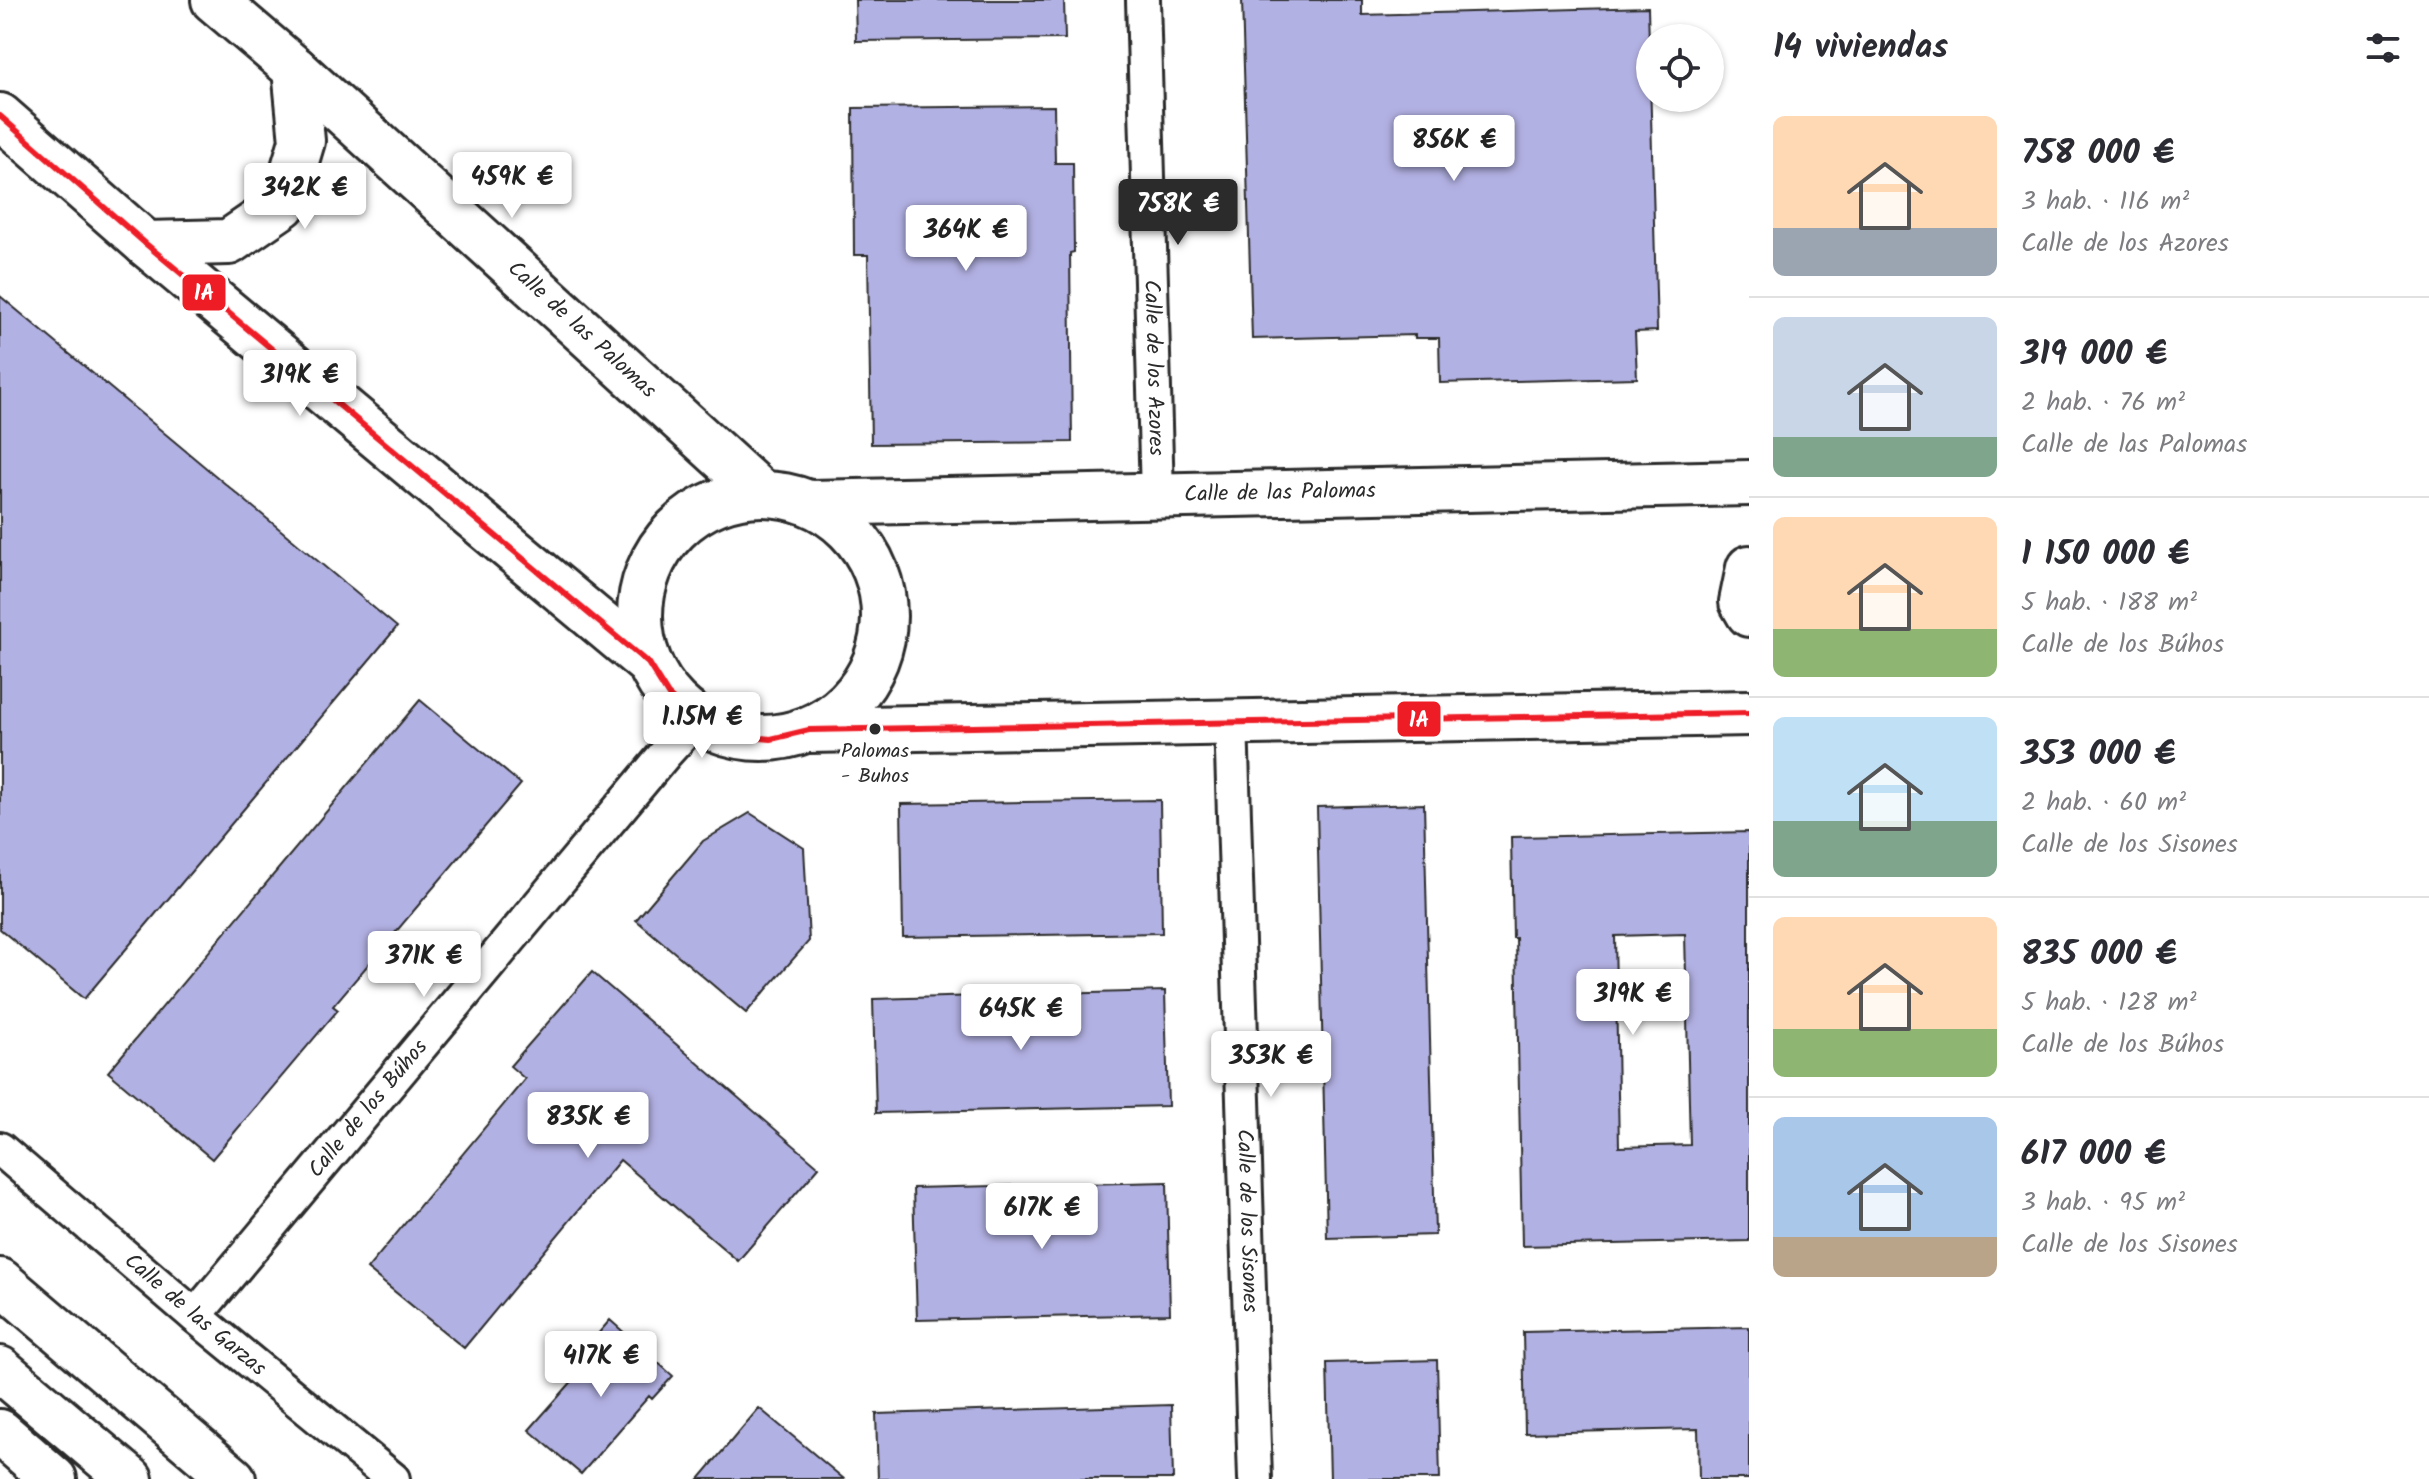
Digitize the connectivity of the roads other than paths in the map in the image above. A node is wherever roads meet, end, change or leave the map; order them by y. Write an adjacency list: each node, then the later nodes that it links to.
1 (214, 0): 3 (main road, Calle de las Palomas)
2 (1143, 0): 8 (street, Calle de los Azores)
3 (295, 69): 5 (main road); 7 (main road, Calle de las Palomas)
4 (0, 116): 5 (main road)
5 (146, 244): 12 (main road)
6 (1749, 483): 8 (main road, Calle de las Palomas)
7 (762, 494): 9 (main road); 12 (main road)
8 (1157, 495): 9 (main road, Calle de las Palomas)
9 (810, 503): 16 (main road)
10 (1749, 568): 11 (main road)
11 (1749, 614)
12 (648, 663): 14 (main road)
13 (1749, 713): 15 (main road)
14 (696, 720): 16 (main road); 19 (street, Calle de los Búhos)
15 (1231, 721): 16 (main road); 28 (street, Calle de los Sisones)
16 (809, 730)
17 (0, 1149): 19 (street, Calle de las Garzas)
18 (0, 1281): 26 (main road)
19 (195, 1316): 27 (street, Calle de las Garzas)
20 (0, 1369): 25 (main road)
21 (0, 1432): 24 (main road)
22 (0, 1442): 23 (street)
23 (46, 1479)
24 (54, 1479)
25 (130, 1479)
26 (233, 1479)
27 (393, 1479)
28 (1255, 1479)

